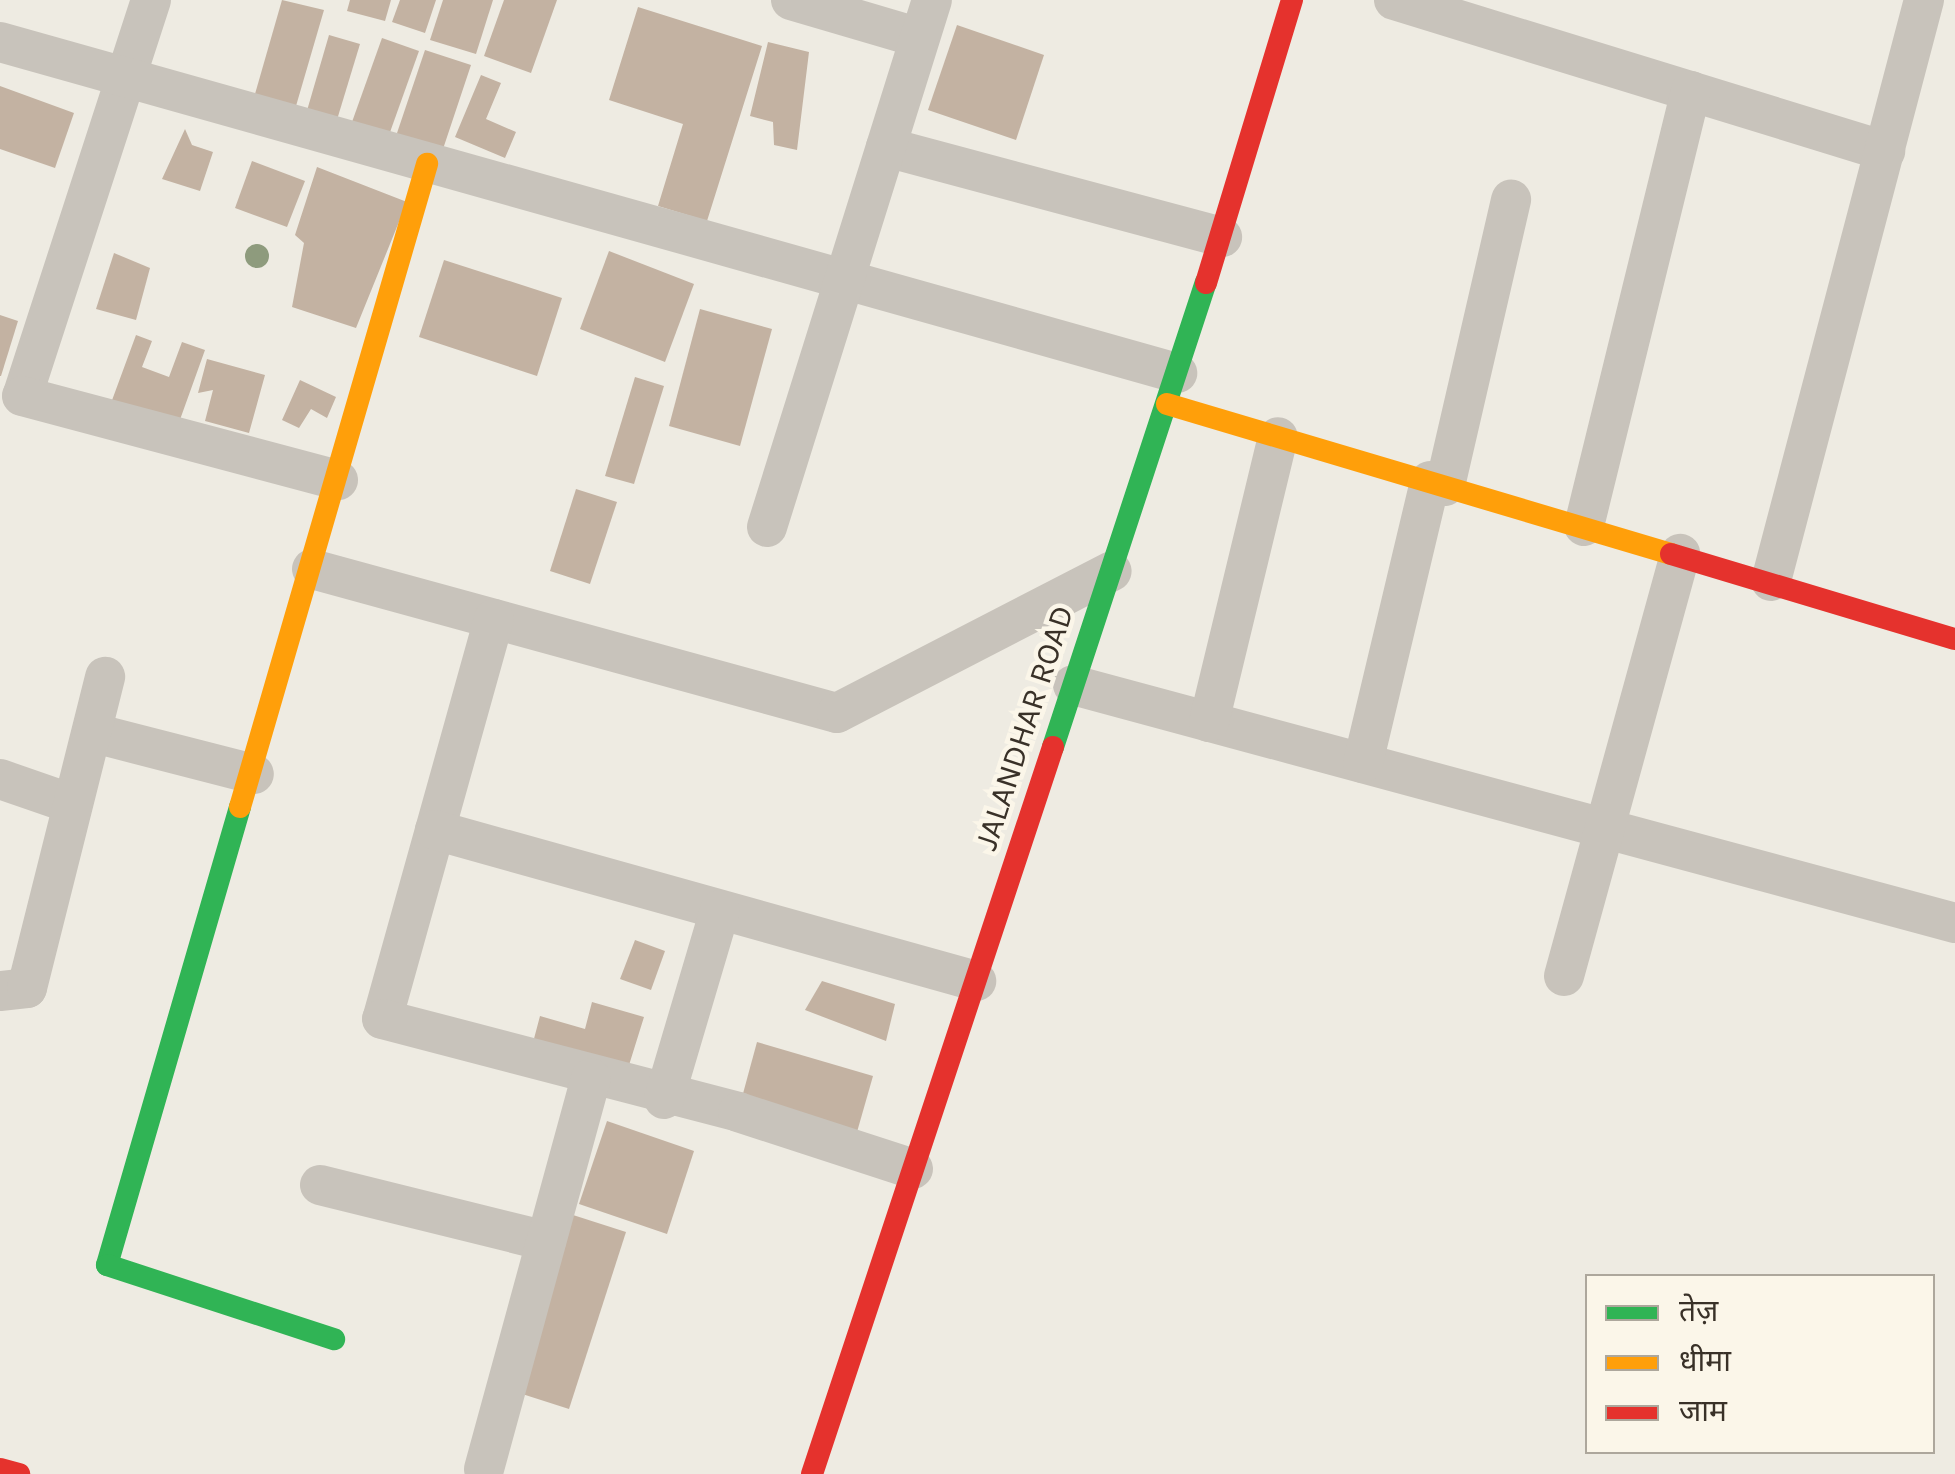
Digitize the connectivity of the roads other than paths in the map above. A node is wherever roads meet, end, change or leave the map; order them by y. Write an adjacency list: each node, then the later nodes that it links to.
1 (151, 0): 8 (street)
2 (791, 0): 6 (street)
3 (1292, 0): 14 (street, JALANDHAR ROAD)
4 (1394, 0): 9 (street)
5 (1924, 0): 11 (street)
6 (926, 19): 10 (street)
7 (0, 42): 8 (street)
8 (125, 79): 12 (street); 18 (street)
9 (1690, 91): 11 (street); 20 (street)
10 (886, 147): 14 (street); 15 (street)
11 (1885, 151): 25 (street)
12 (427, 164): 15 (street); 18 (street)
13 (1511, 200): 19 (street)
14 (1222, 237): 16 (street, JALANDHAR ROAD)
15 (844, 282): 16 (street); 21 (street)
16 (1172, 389): 17 (street); 24 (street, JALANDHAR ROAD)
17 (1278, 437): 19 (street); 30 (street)
18 (338, 480): 23 (street)
19 (1438, 484): 20 (street); 32 (street)
20 (1584, 526): 22 (street)
21 (768, 527)
22 (1680, 554): 25 (street); 36 (street)
23 (312, 569): 26 (street); 33 (street)
24 (1112, 571): 26 (street); 29 (street, JALANDHAR ROAD)
25 (1771, 580): 27 (street)
26 (494, 619): 37 (street)
27 (1955, 639)
28 (105, 677): 31 (street)
29 (1074, 685): 30 (street); 41 (street, JALANDHAR ROAD)
30 (1210, 722): 32 (street)
31 (94, 733): 33 (street); 35 (street)
32 (1363, 764): 36 (street)
33 (254, 774): 48 (street)
34 (0, 779): 35 (street)
35 (72, 804): 42 (street)
36 (1600, 828): 39 (street); 40 (street)
37 (435, 830): 38 (street); 43 (street)
38 (720, 910): 41 (street); 44 (street)
39 (1955, 923)
40 (1564, 976)
41 (976, 981): 45 (street, JALANDHAR ROAD)
42 (0, 991)
43 (590, 1078): 44 (street); 47 (street)
44 (664, 1099): 45 (street)
45 (914, 1170): 52 (street, JALANDHAR ROAD)
46 (320, 1184): 47 (street)
47 (546, 1241): 50 (street)
48 (334, 1338)
49 (0, 1469): 51 (street)
50 (484, 1469)
51 (19, 1474)
52 (812, 1474)

